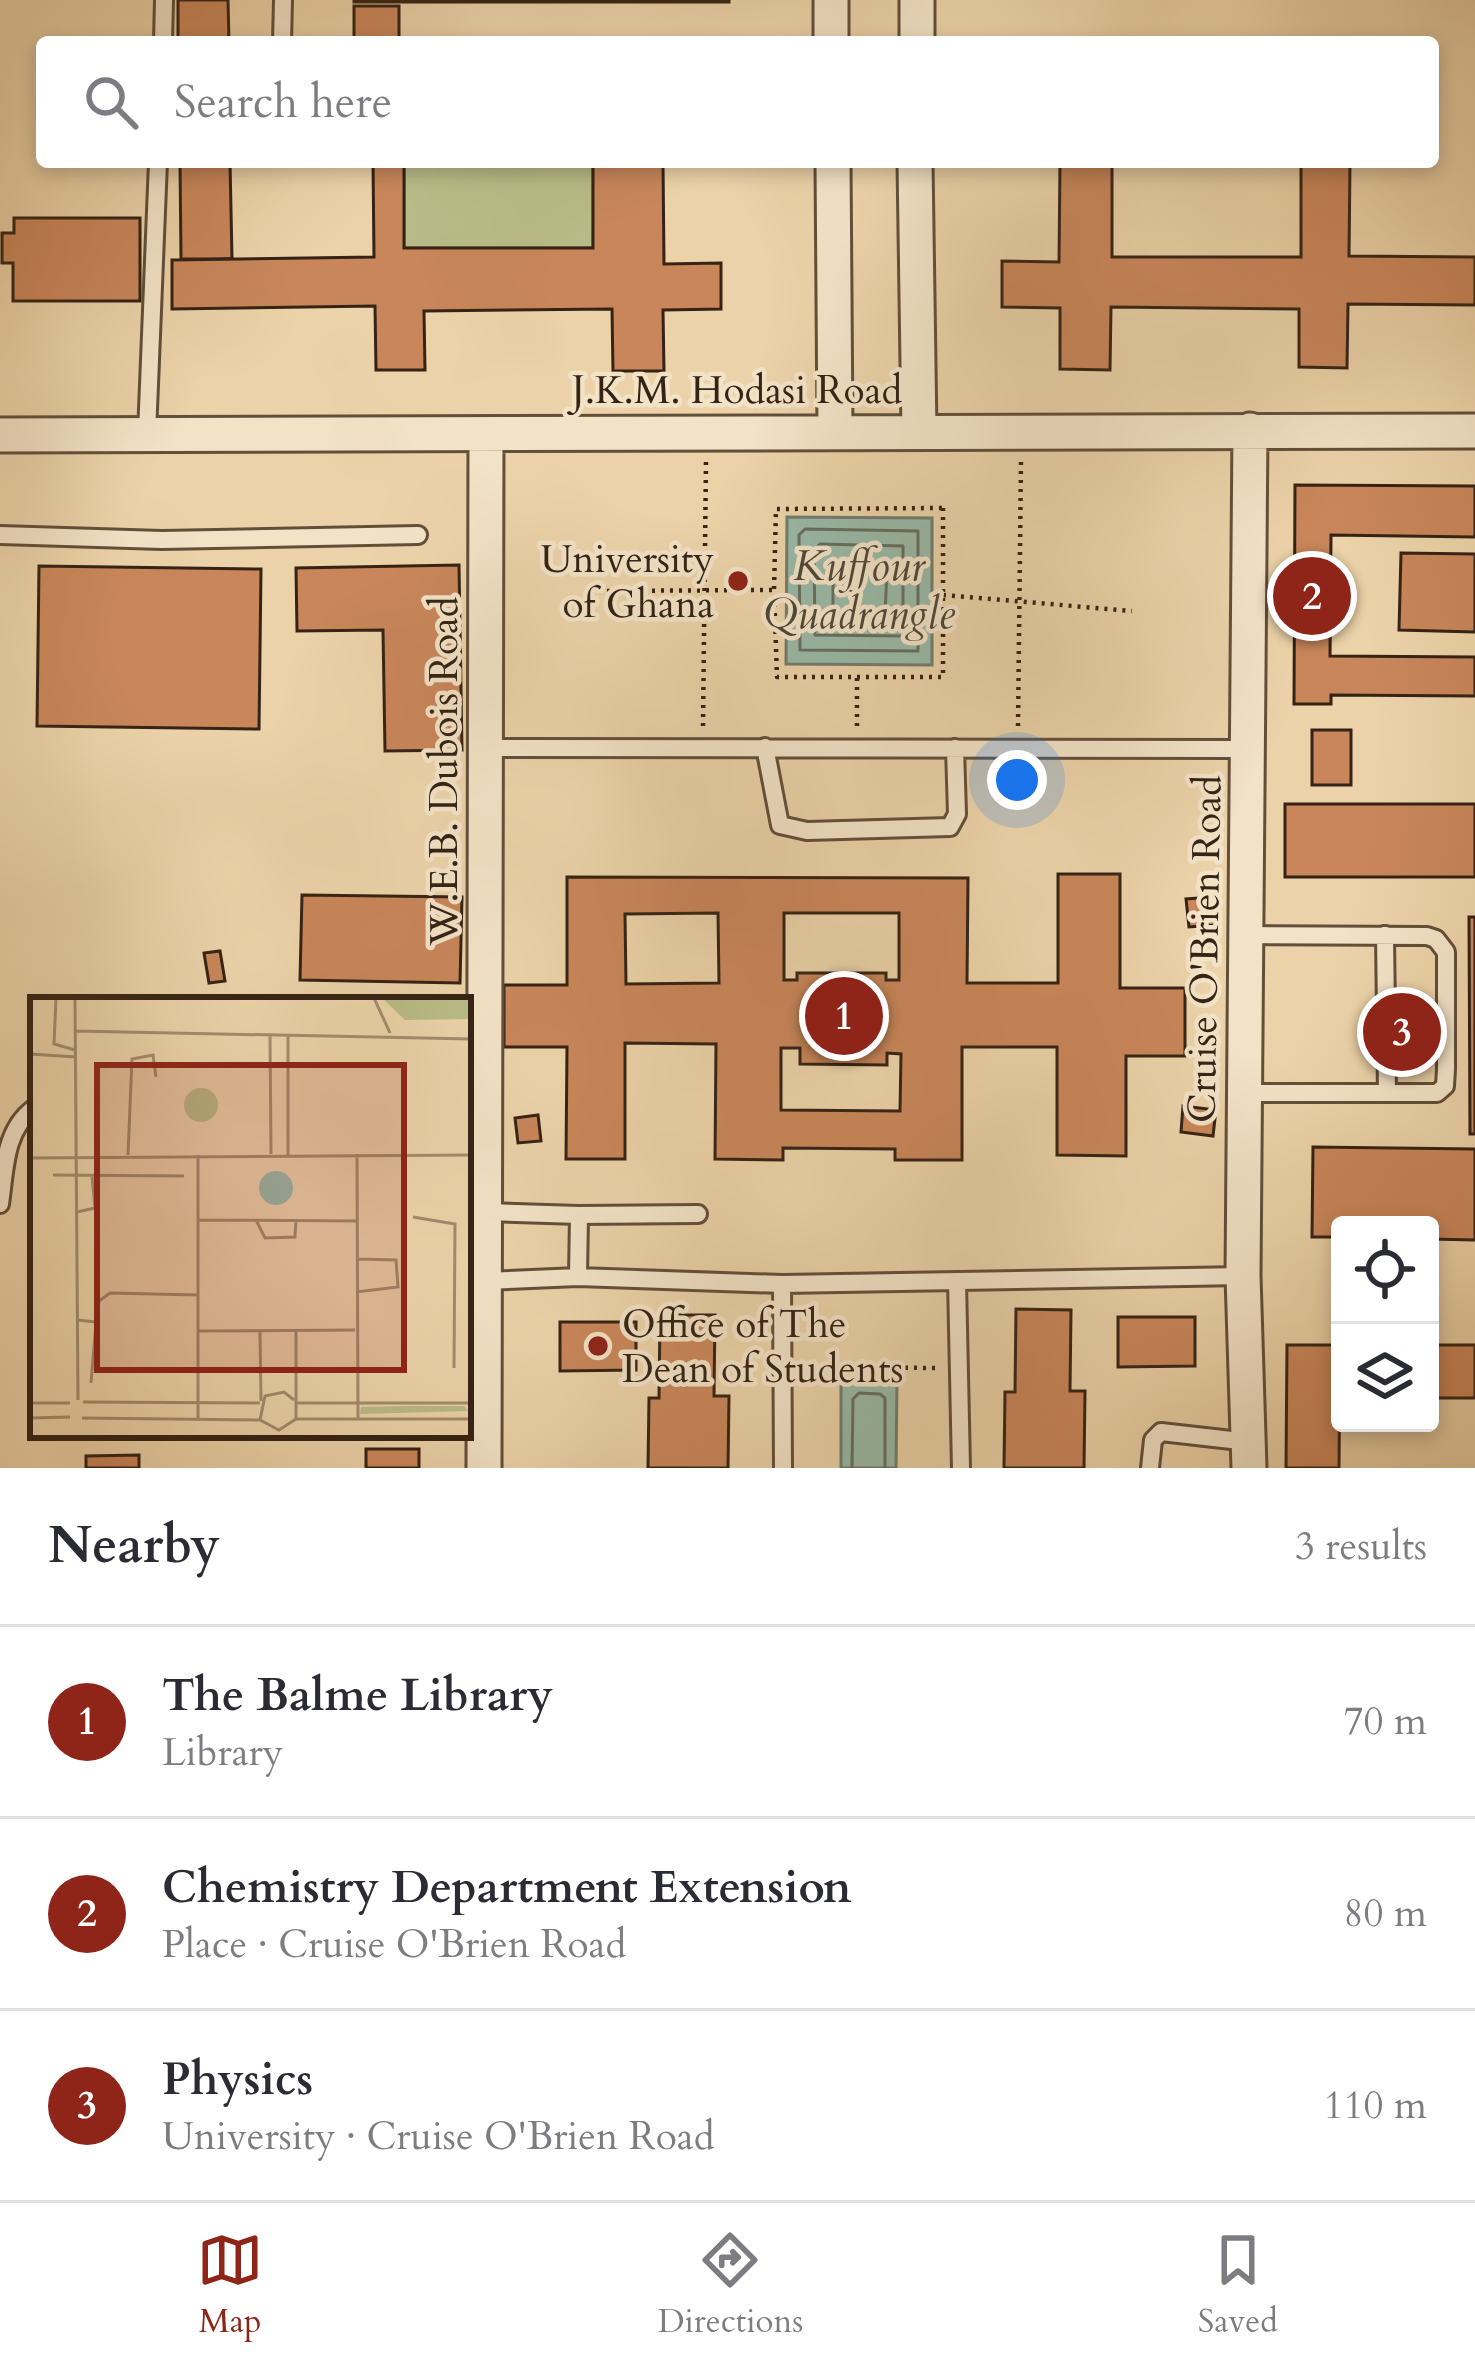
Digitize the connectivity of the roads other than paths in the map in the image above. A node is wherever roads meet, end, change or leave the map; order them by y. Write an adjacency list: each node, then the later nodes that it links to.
1 (164, 0): 5 (lane)
2 (283, 0): 6 (lane)
3 (831, 0): 7 (street)
4 (917, 0): 8 (street)
5 (163, 36)
6 (282, 36)
7 (831, 36)
8 (916, 36)
9 (158, 168): 16 (lane)
10 (832, 168): 12 (street)
11 (915, 168): 15 (street)
12 (835, 430): 15 (street, J.K.M. Hodasi Road); 17 (street, J.K.M. Hodasi Road)
13 (1250, 430): 14 (street, J.K.M. Hodasi Road); 15 (street, J.K.M. Hodasi Road); 24 (street, Cruise O'Brien Road)
14 (1475, 431)
15 (920, 432)
16 (147, 434): 17 (street, J.K.M. Hodasi Road); 18 (street, J.K.M. Hodasi Road)
17 (486, 434): 22 (street, W.E.B. Dubois Road)
18 (0, 435)
19 (0, 535): 20 (lane)
20 (418, 536)
21 (765, 747): 22 (lane); 23 (lane); 23 (lane)
22 (486, 748): 29 (street, W.E.B. Dubois Road)
23 (955, 748): 24 (lane)
24 (1249, 748): 25 (street, Cruise O'Brien Road)
25 (1246, 934): 26 (lane); 27 (street, Cruise O'Brien Road)
26 (1385, 935): 28 (lane); 28 (lane)
27 (1245, 1093): 28 (lane); 35 (street, Cruise O'Brien Road)
28 (1387, 1093)
29 (477, 1105): 32 (street, W.E.B. Dubois Road)
30 (30, 1111): 31 (lane)
31 (0, 1204)
32 (486, 1212): 34 (lane); 37 (street, W.E.B. Dubois Road)
33 (698, 1214): 34 (lane)
34 (579, 1215): 36 (lane)
35 (1243, 1276): 38 (lane); 40 (street, Cruise O'Brien Road)
36 (578, 1277): 37 (lane); 39 (lane)
37 (485, 1281): 41 (street, W.E.B. Dubois Road)
38 (957, 1281): 39 (lane); 43 (lane)
39 (782, 1283): 42 (lane)
40 (1249, 1455): 44 (lane)
41 (484, 1468)
42 (783, 1468)
43 (961, 1468)
44 (1150, 1468)

